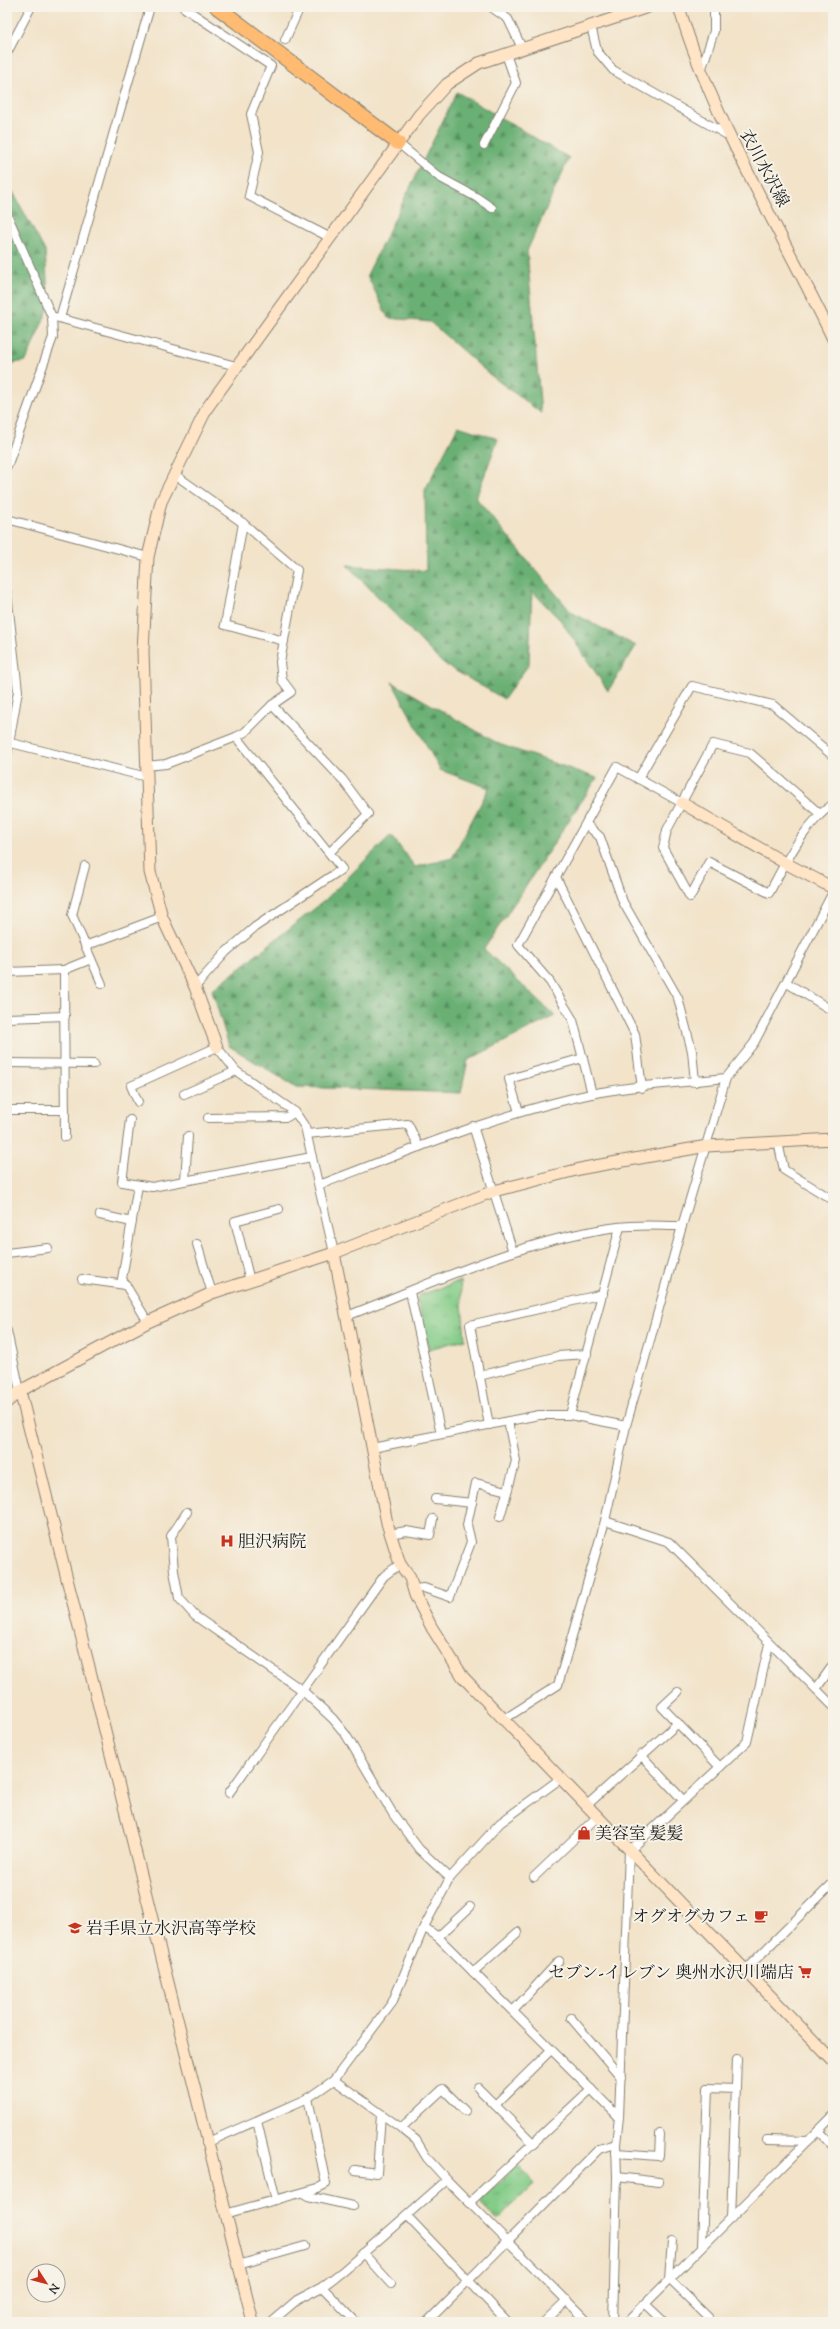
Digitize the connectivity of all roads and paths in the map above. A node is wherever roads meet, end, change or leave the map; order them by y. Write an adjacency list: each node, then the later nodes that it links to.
1 (31, 7): 13 (street)
2 (150, 7): 22 (street)
3 (183, 7): 21 (street)
4 (217, 7): 17 (highway)
5 (300, 7): 11 (street)
6 (490, 7): 12 (street)
7 (648, 7): 10 (street)
8 (679, 7): 15 (street, 衣川水沢線)
9 (714, 7): 15 (street)
10 (591, 26): 12 (street); 16 (street)
11 (285, 40)
12 (522, 48): 14 (street)
13 (7, 53)
14 (506, 54): 17 (street); 18 (street)
15 (701, 71): 16 (street, 衣川水沢線)
16 (729, 136): 23 (street, 衣川水沢線)
17 (398, 143): 19 (street); 21 (street)
18 (484, 145)
19 (492, 208)
20 (7, 214): 22 (street)
21 (331, 238): 24 (street)
22 (56, 317): 24 (street); 25 (street)
23 (833, 339)
24 (236, 366): 26 (street)
25 (7, 467)
26 (174, 474): 28 (street); 29 (street)
27 (7, 519): 29 (street)
28 (243, 524): 31 (street); 31 (street)
29 (148, 557): 37 (street)
30 (7, 593): 34 (street)
31 (284, 641): 32 (street)
32 (272, 705): 33 (street); 43 (street)
33 (236, 737): 37 (street); 43 (street)
34 (8, 742): 35 (street); 37 (street)
35 (7, 755)
36 (833, 756): 38 (street)
37 (146, 772): 49 (street)
38 (638, 779): 39 (street); 42 (street)
39 (682, 803): 41 (street); 44 (street); 44 (street)
40 (833, 804): 41 (street)
41 (820, 814): 44 (street)
42 (586, 824): 46 (street); 67 (street)
43 (330, 852): 56 (street)
44 (786, 863): 47 (street)
45 (84, 866): 50 (street)
46 (556, 877): 61 (street); 68 (street)
47 (833, 888)
48 (833, 892): 54 (street)
49 (162, 917): 50 (street); 56 (street)
50 (85, 946): 51 (street)
51 (91, 959): 52 (street); 55 (street)
52 (64, 970): 53 (street); 58 (street)
53 (7, 972)
54 (787, 983): 57 (street); 66 (street)
55 (102, 984)
56 (195, 987): 60 (street)
57 (833, 1011)
58 (65, 1016): 59 (street); 63 (street)
59 (7, 1018)
60 (217, 1047): 65 (street); 71 (street)
61 (583, 1058): 70 (street); 75 (street)
62 (7, 1063): 63 (street)
63 (65, 1064): 64 (street); 73 (street)
64 (94, 1064)
65 (236, 1071): 69 (street); 74 (street)
66 (726, 1078): 67 (street); 84 (street)
67 (695, 1082): 68 (street)
68 (642, 1088): 70 (street)
69 (184, 1094)
70 (592, 1094): 75 (street)
71 (138, 1102)
72 (7, 1110): 73 (street)
73 (65, 1110): 81 (street)
74 (295, 1112): 76 (street); 79 (street)
75 (519, 1112): 78 (street)
76 (208, 1118)
77 (130, 1120): 88 (street)
78 (473, 1126): 85 (street); 90 (street)
79 (307, 1134): 85 (street); 86 (street)
80 (188, 1136): 87 (street)
81 (65, 1137)
82 (833, 1139): 83 (street)
83 (778, 1142): 84 (street); 91 (street)
84 (707, 1146): 90 (street); 95 (street)
85 (419, 1147): 89 (street)
86 (312, 1158): 87 (street); 89 (street)
87 (185, 1180): 88 (street)
88 (138, 1185): 94 (street)
89 (319, 1185): 101 (street)
90 (494, 1191): 99 (street); 101 (street)
91 (833, 1200)
92 (279, 1209): 103 (street)
93 (100, 1215): 94 (street)
94 (132, 1222): 104 (street)
95 (682, 1226): 96 (street); 118 (street)
96 (620, 1227): 99 (street); 107 (street)
97 (197, 1244): 106 (street)
98 (48, 1248): 100 (street)
99 (513, 1252): 105 (street)
100 (7, 1253)
101 (334, 1253): 103 (street); 108 (street)
102 (82, 1279): 104 (street)
103 (250, 1281): 106 (street)
104 (126, 1284): 109 (street)
105 (410, 1292): 108 (street); 119 (street)
106 (212, 1293): 109 (street)
107 (602, 1294): 111 (street); 112 (street)
108 (347, 1316): 120 (street)
109 (148, 1322): 113 (street)
110 (7, 1331): 113 (street)
111 (586, 1354): 112 (street); 115 (street)
112 (479, 1376): 117 (street)
113 (20, 1391): 114 (street); 179 (street)
114 (7, 1402)
115 (570, 1415): 116 (street); 118 (street)
116 (508, 1421): 117 (street); 121 (street)
117 (489, 1425): 119 (street)
118 (626, 1426): 127 (street)
119 (441, 1434): 120 (street)
120 (372, 1448): 128 (street)
121 (508, 1491): 123 (street); 125 (street)
122 (435, 1499): 123 (street)
123 (472, 1503): 130 (street)
124 (187, 1512): 134 (street)
125 (500, 1517)
126 (433, 1519): 128 (street)
127 (605, 1521): 131 (street); 137 (street)
128 (390, 1534): 129 (street)
129 (400, 1564): 130 (street); 134 (street)
130 (413, 1589): 137 (street)
131 (769, 1644): 133 (street); 140 (street)
132 (833, 1665): 133 (street)
133 (816, 1689): 136 (street)
134 (302, 1690): 142 (street); 148 (street)
135 (678, 1692): 138 (street)
136 (833, 1706)
137 (503, 1720): 141 (street)
138 (678, 1723): 139 (street); 140 (street)
139 (641, 1755): 143 (street); 144 (street)
140 (720, 1767): 143 (street)
141 (560, 1779): 144 (street); 148 (street)
142 (229, 1793)
143 (683, 1800): 146 (street)
144 (586, 1806): 145 (street)
145 (597, 1817): 146 (street); 147 (street)
146 (629, 1851): 155 (street); 162 (street)
147 (534, 1877)
148 (450, 1878): 151 (street)
149 (833, 1883): 155 (street)
150 (470, 1907): 153 (street)
151 (424, 1927): 153 (street); 163 (street)
152 (518, 1932): 156 (street)
153 (438, 1937): 156 (street)
154 (559, 1961): 157 (street)
155 (745, 1970): 161 (street)
156 (473, 1972): 157 (street)
157 (513, 2011): 159 (street)
158 (571, 2018): 162 (street)
159 (552, 2050): 165 (street); 168 (street)
160 (737, 2060): 166 (street)
161 (833, 2061)
162 (621, 2077): 172 (street)
163 (334, 2080): 167 (street); 170 (street)
164 (478, 2088): 168 (street)
165 (591, 2089): 172 (street); 180 (street)
166 (736, 2089): 194 (street); 198 (street)
167 (308, 2098): 173 (street); 188 (street)
168 (495, 2105): 180 (street)
169 (465, 2111): 174 (street)
170 (381, 2114): 174 (street); 184 (street)
171 (833, 2116): 175 (street)
172 (619, 2117): 181 (street)
173 (257, 2121): 179 (street); 189 (street)
174 (401, 2128): 186 (street)
175 (818, 2131): 178 (street); 182 (street)
176 (660, 2134): 183 (street)
177 (767, 2140): 178 (street)
178 (808, 2141): 194 (street)
179 (206, 2143): 192 (street)
180 (533, 2143): 190 (street)
181 (616, 2144): 183 (street); 195 (street)
182 (833, 2146)
183 (616, 2153): 185 (street)
184 (355, 2170)
185 (617, 2177): 187 (street); 215 (street)
186 (447, 2180): 190 (street); 193 (street)
187 (659, 2182)
188 (303, 2192): 189 (street); 191 (street)
189 (276, 2200): 192 (street)
190 (470, 2202): 195 (street)
191 (353, 2206)
192 (225, 2214): 200 (street)
193 (407, 2216): 199 (street); 202 (street)
194 (731, 2218): 198 (street)
195 (508, 2241): 202 (street); 205 (street)
196 (672, 2241): 201 (street)
197 (305, 2246): 200 (street)
198 (702, 2246): 201 (street)
199 (363, 2253): 203 (street); 204 (street)
200 (238, 2265): 208 (street)
201 (669, 2279): 206 (street); 207 (street)
202 (469, 2280): 211 (street); 212 (street)
203 (391, 2284)
204 (322, 2288): 209 (street); 210 (street)
205 (567, 2300): 213 (street); 214 (street)
206 (645, 2304): 216 (street); 217 (street)
207 (708, 2317)
208 (252, 2322)
209 (271, 2322)
210 (356, 2322)
211 (427, 2322)
212 (508, 2322)
213 (544, 2322)
214 (588, 2322)
215 (613, 2322)
216 (627, 2322)
217 (664, 2322)

